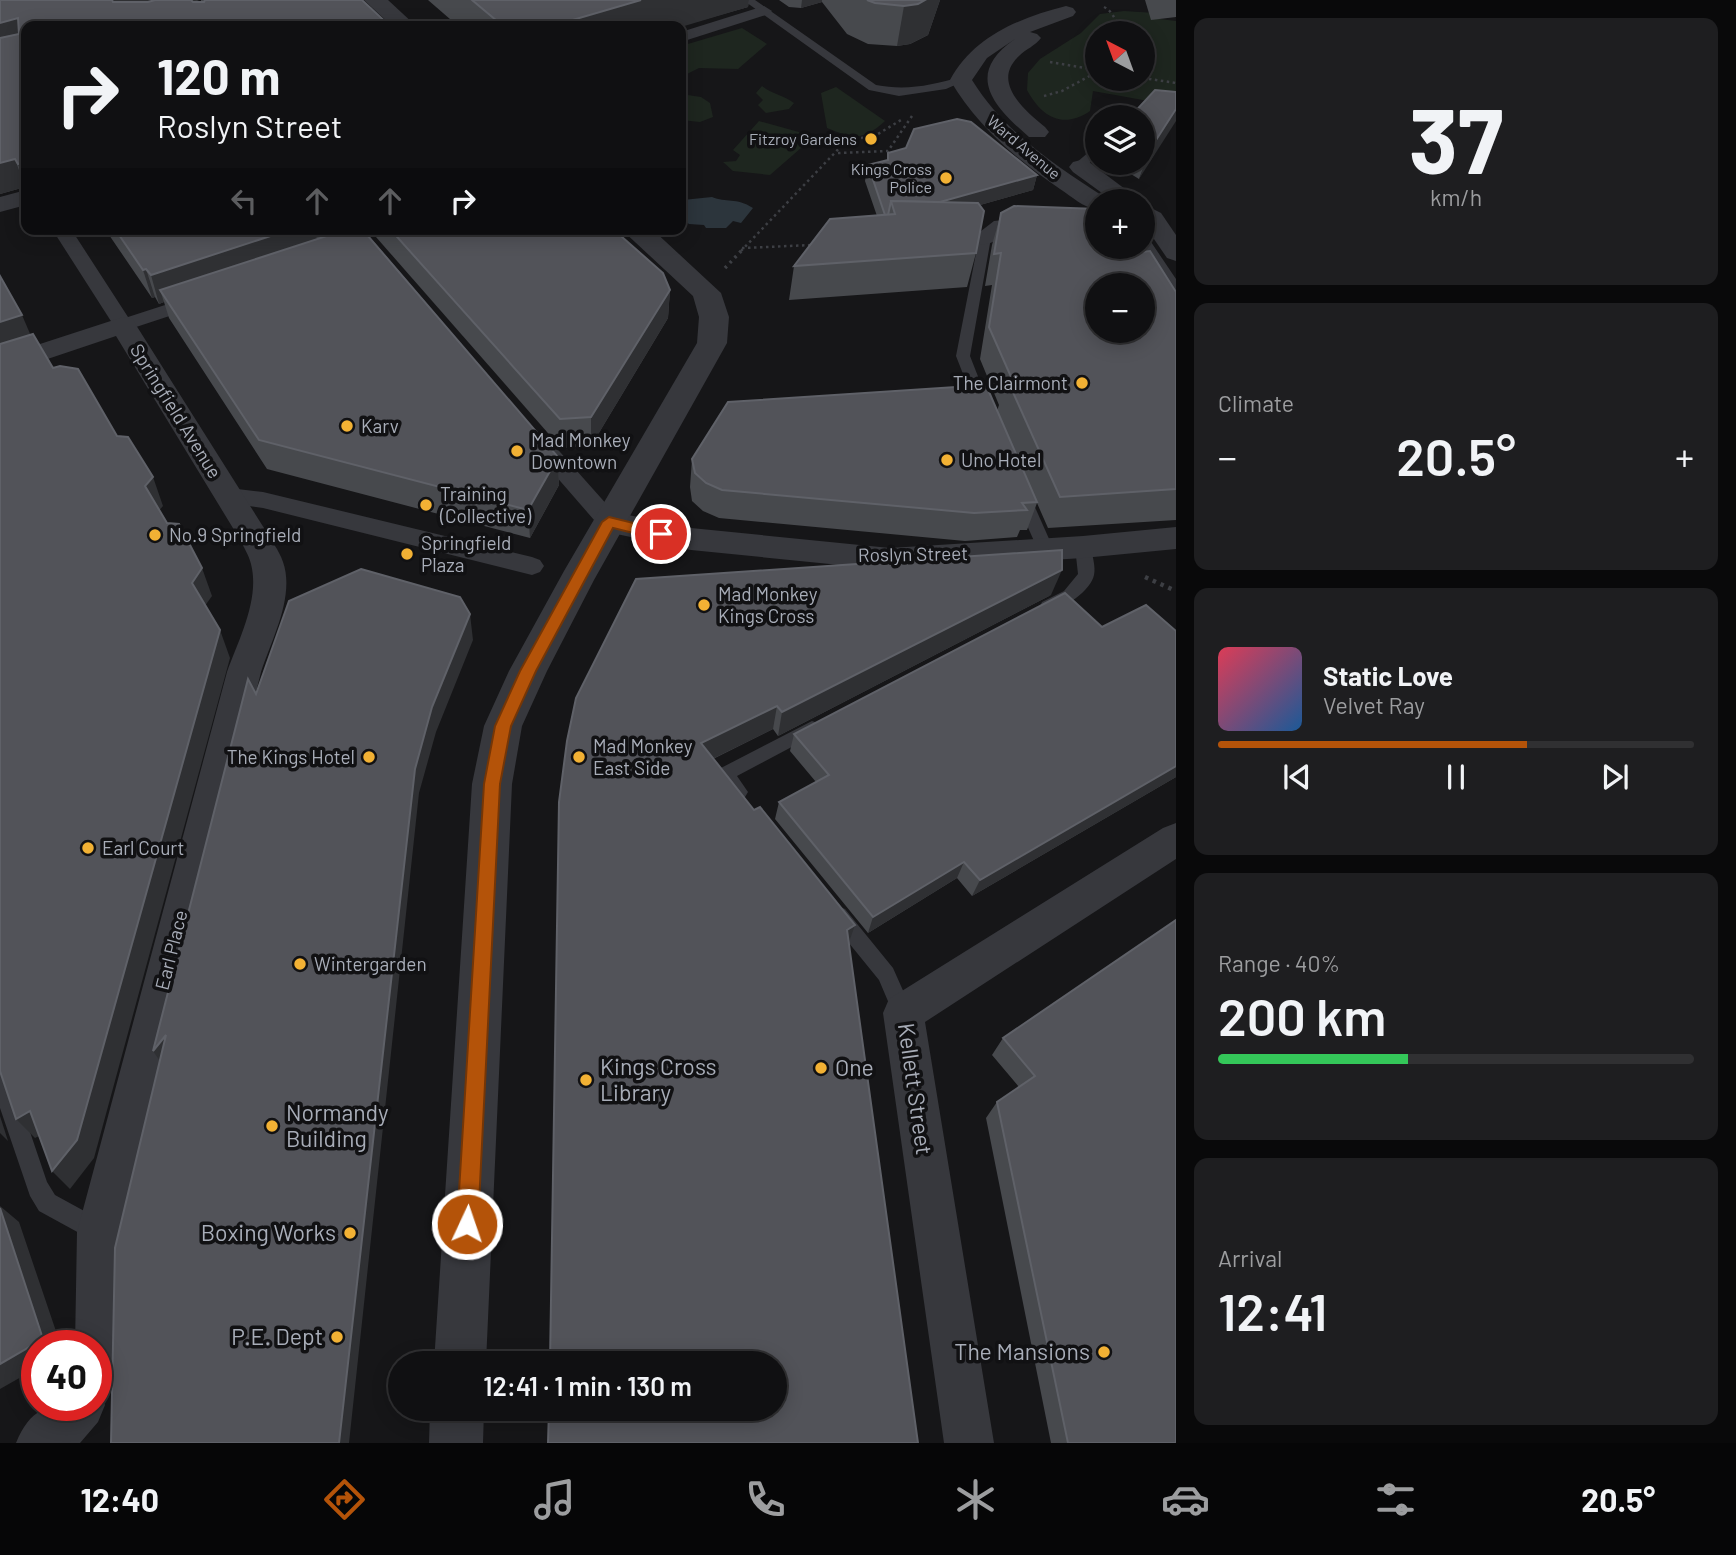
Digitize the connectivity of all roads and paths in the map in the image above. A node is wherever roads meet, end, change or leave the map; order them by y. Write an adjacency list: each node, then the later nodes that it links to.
1 (375, 0): 6 (street)
2 (748, 0): 5 (lane)
3 (1075, 6): 12 (street); 22 (street, Ward Avenue)
4 (1104, 7): 7 (path)
5 (764, 11): 8 (street); 12 (lane)
6 (399, 21)
7 (1115, 21)
8 (686, 35)
9 (1048, 62): 10 (path)
10 (1085, 69)
11 (1085, 78): 15 (path)
12 (961, 80): 26 (street, Ward Avenue)
13 (1155, 80): 14 (path)
14 (1176, 83)
15 (1036, 97)
16 (908, 107): 19 (path)
17 (1155, 112): 18 (lane)
18 (1176, 115)
19 (912, 116): 20 (path); 20 (path)
20 (837, 153): 33 (path)
21 (1085, 161): 22 (lane)
22 (1080, 166): 23 (street, Ward Avenue)
23 (1112, 189)
24 (21, 199): 25 (street)
25 (0, 205)
26 (1085, 214)
27 (1085, 215): 31 (street)
28 (1155, 219): 34 (street)
29 (65, 235): 39 (street)
30 (644, 235): 36 (street)
31 (985, 238): 41 (lane)
32 (824, 244): 33 (path)
33 (742, 248): 36 (path)
34 (1176, 253)
35 (1150, 259): 38 (street)
36 (716, 281): 45 (street)
37 (212, 296): 39 (street)
38 (1176, 298)
39 (122, 325): 40 (street, Springfield Avenue); 44 (street, Springfield Avenue)
40 (0, 366)
41 (987, 416)
42 (525, 426): 45 (street)
43 (1013, 477): 49 (lane)
44 (229, 496): 46 (street, Springfield Avenue); 50 (street)
45 (609, 522): 49 (street, Roslyn Street); 60 (street)
46 (253, 536): 58 (street, Earl Place)
47 (1176, 538): 48 (street, Roslyn Street)
48 (1083, 547): 49 (street, Roslyn Street); 51 (lane)
49 (1046, 550)
50 (532, 566)
51 (1033, 614)
52 (823, 723): 53 (lane)
53 (750, 805)
54 (1176, 839): 56 (street, Kellett Street)
55 (826, 900): 56 (lane)
56 (903, 1013): 65 (street, Kellett Street)
57 (0, 1076): 58 (lane)
58 (100, 1232): 59 (street, Earl Place)
59 (99, 1330)
60 (461, 1351)
61 (68, 1421): 63 (street)
62 (457, 1421): 64 (street)
63 (41, 1443)
64 (456, 1443)
65 (970, 1443)

